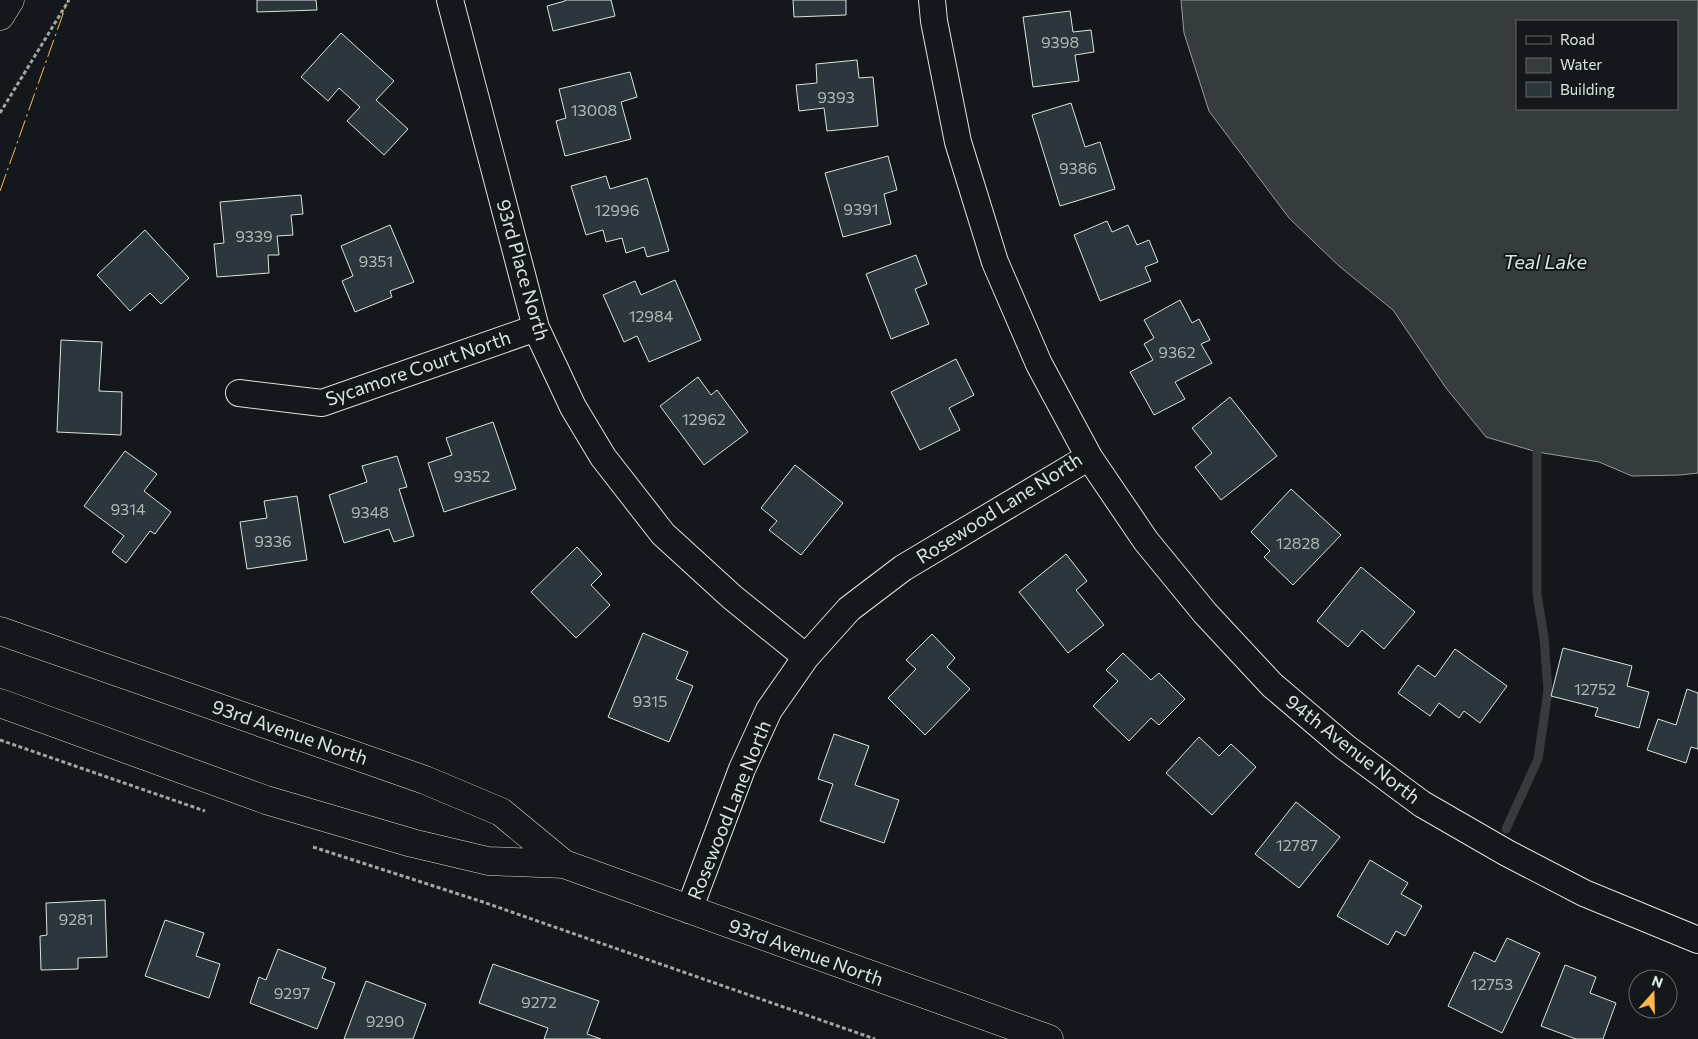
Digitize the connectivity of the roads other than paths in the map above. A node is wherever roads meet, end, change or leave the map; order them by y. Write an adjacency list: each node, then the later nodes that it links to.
1 (10, 0): 4 (street)
2 (450, 0): 5 (street, 93rd Place North)
3 (932, 0): 7 (street, Rosewood Lane North)
4 (0, 16)
5 (536, 328): 6 (street, Sycamore Court North); 9 (street, 93rd Place North)
6 (239, 393)
7 (1089, 457): 9 (street, Rosewood Lane North); 13 (street, 94th Avenue North)
8 (0, 631): 11 (street, 93rd Avenue North)
9 (806, 656): 12 (street, Rosewood Lane North)
10 (0, 703): 11 (street, 93rd Avenue North)
11 (564, 864): 12 (street, 93rd Avenue North)
12 (690, 910): 14 (street, 93rd Avenue North)
13 (1698, 940)
14 (1049, 1039)

